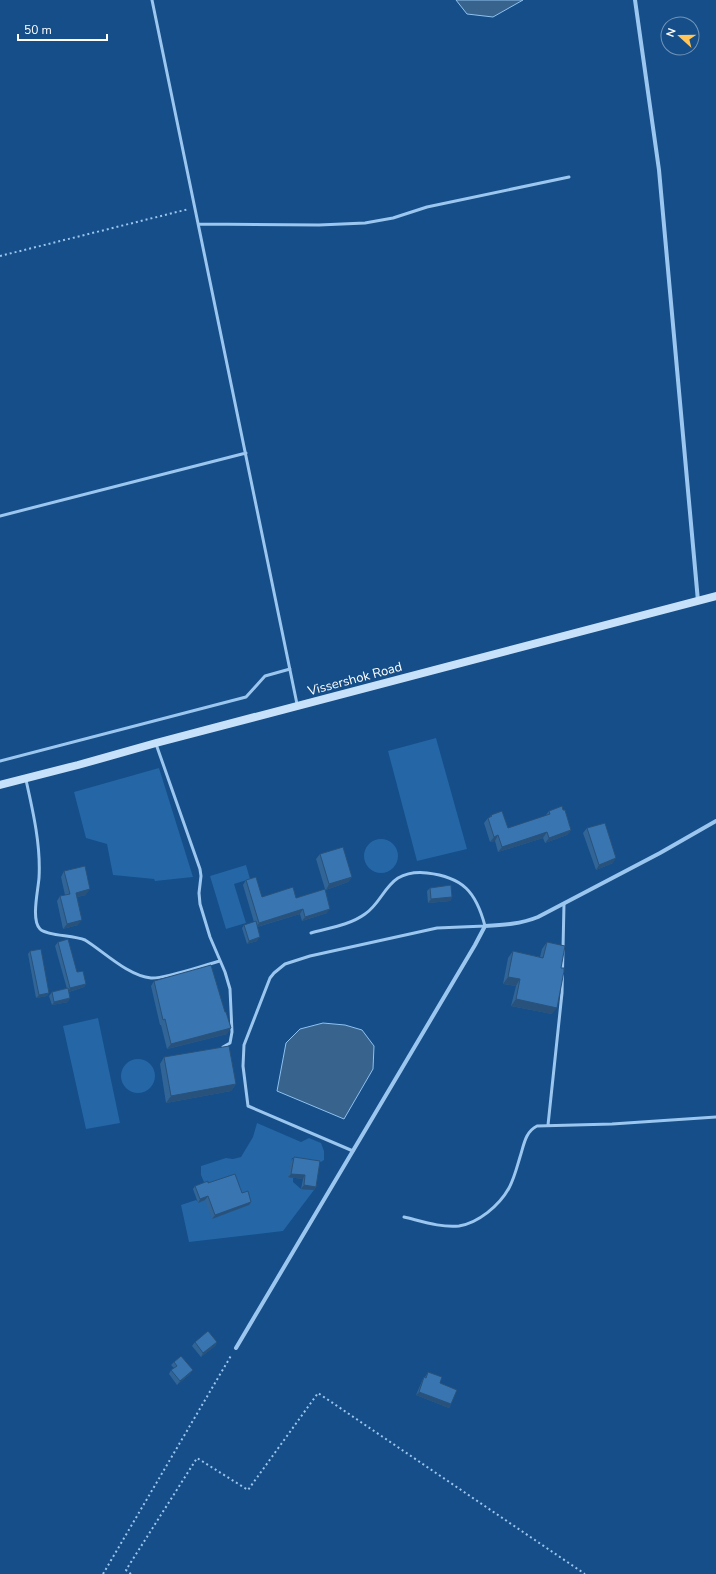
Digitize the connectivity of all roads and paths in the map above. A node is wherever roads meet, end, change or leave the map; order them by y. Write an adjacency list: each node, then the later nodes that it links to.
1 (152, 0): 4 (lane)
2 (635, 0): 10 (street)
3 (569, 177): 5 (lane)
4 (195, 207): 5 (lane); 6 (path)
5 (199, 224): 7 (lane)
6 (0, 256)
7 (246, 453): 8 (lane); 11 (lane)
8 (0, 516)
9 (716, 596): 10 (main road, Vissershok Road)
10 (698, 601): 12 (main road, Vissershok Road)
11 (290, 670): 12 (lane); 14 (lane)
12 (298, 706): 13 (main road, Vissershok Road)
13 (156, 743): 15 (main road, Vissershok Road); 21 (lane)
14 (0, 761)
15 (25, 778): 16 (main road, Vissershok Road); 21 (lane)
16 (0, 785)
17 (716, 821): 18 (street)
18 (564, 904): 19 (street); 24 (lane)
19 (485, 926): 20 (lane); 25 (street); 25 (lane)
20 (311, 933)
21 (220, 961): 22 (lane)
22 (217, 1048)
23 (716, 1117): 24 (lane)
24 (548, 1125): 26 (lane)
25 (353, 1151): 27 (street)
26 (404, 1217)
27 (236, 1348): 28 (path)
28 (103, 1574)
29 (131, 1574): 30 (path)
30 (585, 1574)

